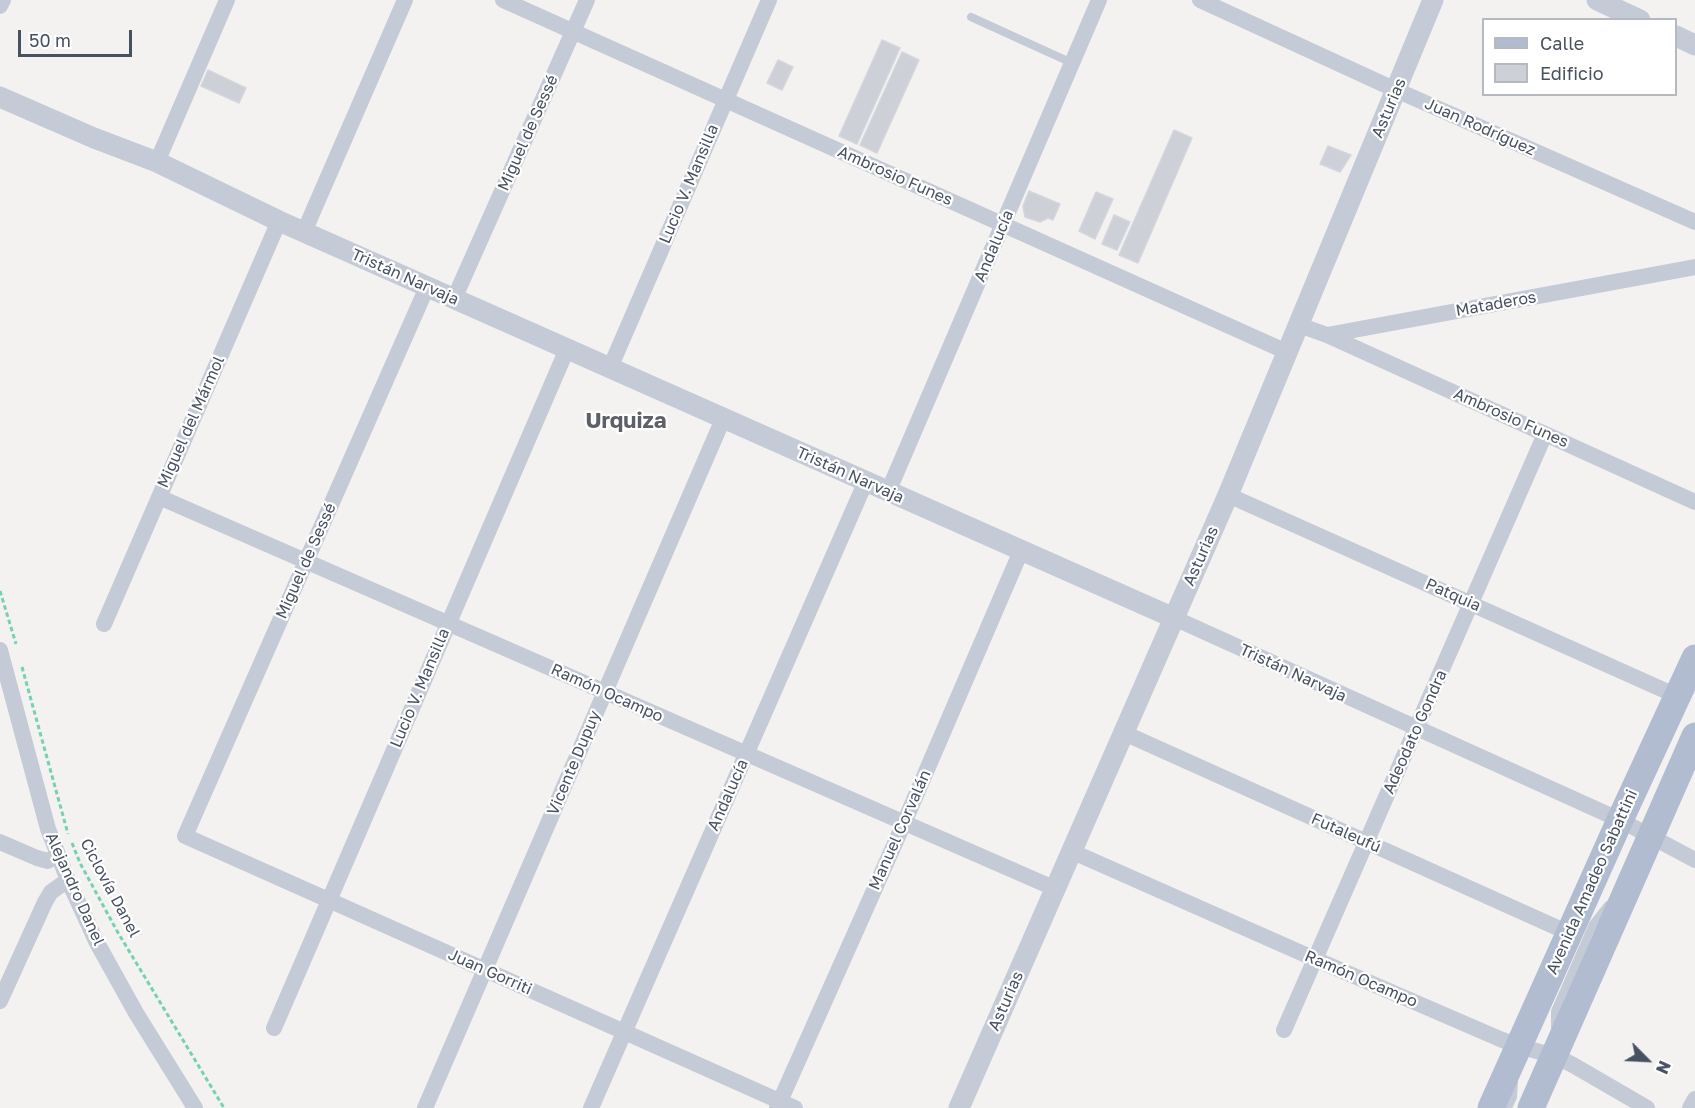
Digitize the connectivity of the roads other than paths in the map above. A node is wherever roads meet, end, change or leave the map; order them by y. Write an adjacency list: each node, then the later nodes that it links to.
1 (3, 0): 11 (street)
2 (227, 0): 21 (street)
3 (405, 0): 25 (street)
4 (503, 0): 14 (street, Ambrosio Funes)
5 (587, 0): 14 (street, Miguel de Sessé)
6 (769, 0): 20 (street, Lucio V. Mansilla)
7 (1099, 0): 17 (street, Andalucía)
8 (1200, 0): 18 (street, Juan Rodríguez)
9 (1433, 0): 18 (street, Asturias)
10 (1597, 0): 13 (street)
11 (0, 6)
12 (971, 17): 17 (lane)
13 (1636, 18)
14 (573, 32): 20 (street, Ambrosio Funes); 28 (street, Miguel de Sessé)
15 (1677, 36): 16 (street)
16 (1695, 45)
17 (1072, 63): 24 (street, Andalucía)
18 (1396, 90): 23 (street, Juan Rodríguez); 29 (street, Asturias)
19 (0, 98): 21 (street, Tristán Narvaja)
20 (726, 100): 24 (street, Ambrosio Funes); 33 (street, Lucio V. Mansilla)
21 (157, 162): 22 (street, Tristán Narvaja)
22 (279, 221): 25 (street, Tristán Narvaja); 39 (street, Miguel del Mármol)
23 (1695, 222)
24 (1004, 224): 32 (street, Ambrosio Funes); 37 (street, Andalucía)
25 (304, 232): 27 (street, Tristán Narvaja)
26 (1695, 267): 30 (street, Mataderos)
27 (427, 287): 28 (street, Tristán Narvaja); 42 (street, Miguel de Sessé)
28 (454, 298): 31 (street, Tristán Narvaja)
29 (1299, 325): 30 (street); 32 (street, Asturias)
30 (1327, 335): 35 (street, Ambrosio Funes)
31 (567, 349): 33 (street, Tristán Narvaja); 46 (street, Lucio V. Mansilla)
32 (1287, 352): 38 (street, Asturias)
33 (610, 368): 34 (street, Tristán Narvaja)
34 (723, 419): 36 (street, Tristán Narvaja); 49 (street, Vicente Dupuy)
35 (1545, 434): 40 (street, Ambrosio Funes); 43 (street, Adeodato Gondra)
36 (866, 481): 37 (street, Tristán Narvaja); 54 (street, Andalucía)
37 (888, 492): 41 (street, Tristán Narvaja)
38 (1228, 495): 43 (street, Patquia); 44 (street, Asturias)
39 (159, 497): 42 (street, Ramón Ocampo); 45 (street, Miguel del Mármol)
40 (1695, 502)
41 (1021, 551): 44 (street, Tristán Narvaja); 56 (street, Manuel Corvalán)
42 (306, 561): 46 (street, Ramón Ocampo); 57 (street, Miguel de Sessé)
43 (1472, 603): 50 (street, Patquia); 51 (street, Adeodato Gondra)
44 (1174, 618): 51 (street, Tristán Narvaja); 52 (street, Asturias)
45 (104, 624)
46 (448, 624): 49 (street, Ramón Ocampo); 66 (street, Lucio V. Mansilla)
47 (0, 651): 62 (street, Alejandro Danel)
48 (1695, 658): 50 (main road, Avenida Amadeo Sabattini)
49 (605, 692): 54 (street, Ramón Ocampo); 69 (street, Vicente Dupuy)
50 (1677, 696): 55 (main road, Avenida Amadeo Sabattini)
51 (1416, 729): 55 (street, Tristán Narvaja); 60 (street, Adeodato Gondra)
52 (1124, 733): 60 (street, Futaleufú); 61 (street, Asturias)
53 (1695, 736): 58 (main road)
54 (746, 753): 56 (street, Ramón Ocampo); 73 (street, Andalucía)
55 (1620, 820): 58 (street, Tristán Narvaja); 67 (main road, Avenida Amadeo Sabattini)
56 (904, 823): 65 (street, Ramón Ocampo); 77 (street, Manuel Corvalán)
57 (185, 836): 66 (street, Juan Gorriti)
58 (1651, 836): 63 (street, Tristán Narvaja); 75 (main road)
59 (0, 842): 62 (street)
60 (1366, 842): 67 (street, Futaleufú); 68 (street, Adeodato Gondra)
61 (1072, 852): 65 (street, Asturias); 68 (street, Ramón Ocampo)
62 (58, 855): 64 (street, Alejandro Danel)
63 (1695, 861)
64 (68, 880): 70 (street); 78 (street, Alejandro Danel)
65 (1056, 889): 81 (street, Asturias)
66 (329, 901): 69 (street, Juan Gorriti); 71 (street, Lucio V. Mansilla)
67 (1569, 933): 74 (main road, Avenida Amadeo Sabattini)
68 (1315, 959): 72 (street, Adeodato Gondra); 74 (street, Ramón Ocampo)
69 (485, 970): 73 (street, Juan Gorriti); 79 (street, Vicente Dupuy)
70 (0, 1001)
71 (274, 1028)
72 (1284, 1030)
73 (624, 1032): 77 (street, Juan Gorriti); 80 (street, Andalucía)
74 (1518, 1046): 75 (street, Ramón Ocampo); 82 (main road, Avenida Amadeo Sabattini); 83 (lane)
75 (1555, 1056): 84 (main road); 85 (street, Ramón Ocampo)
76 (1695, 1099): 86 (street)
77 (784, 1106)
78 (195, 1108)
79 (425, 1108)
80 (591, 1108)
81 (959, 1108)
82 (1491, 1108)
83 (1508, 1108)
84 (1531, 1108)
85 (1647, 1108)
86 (1690, 1108)

